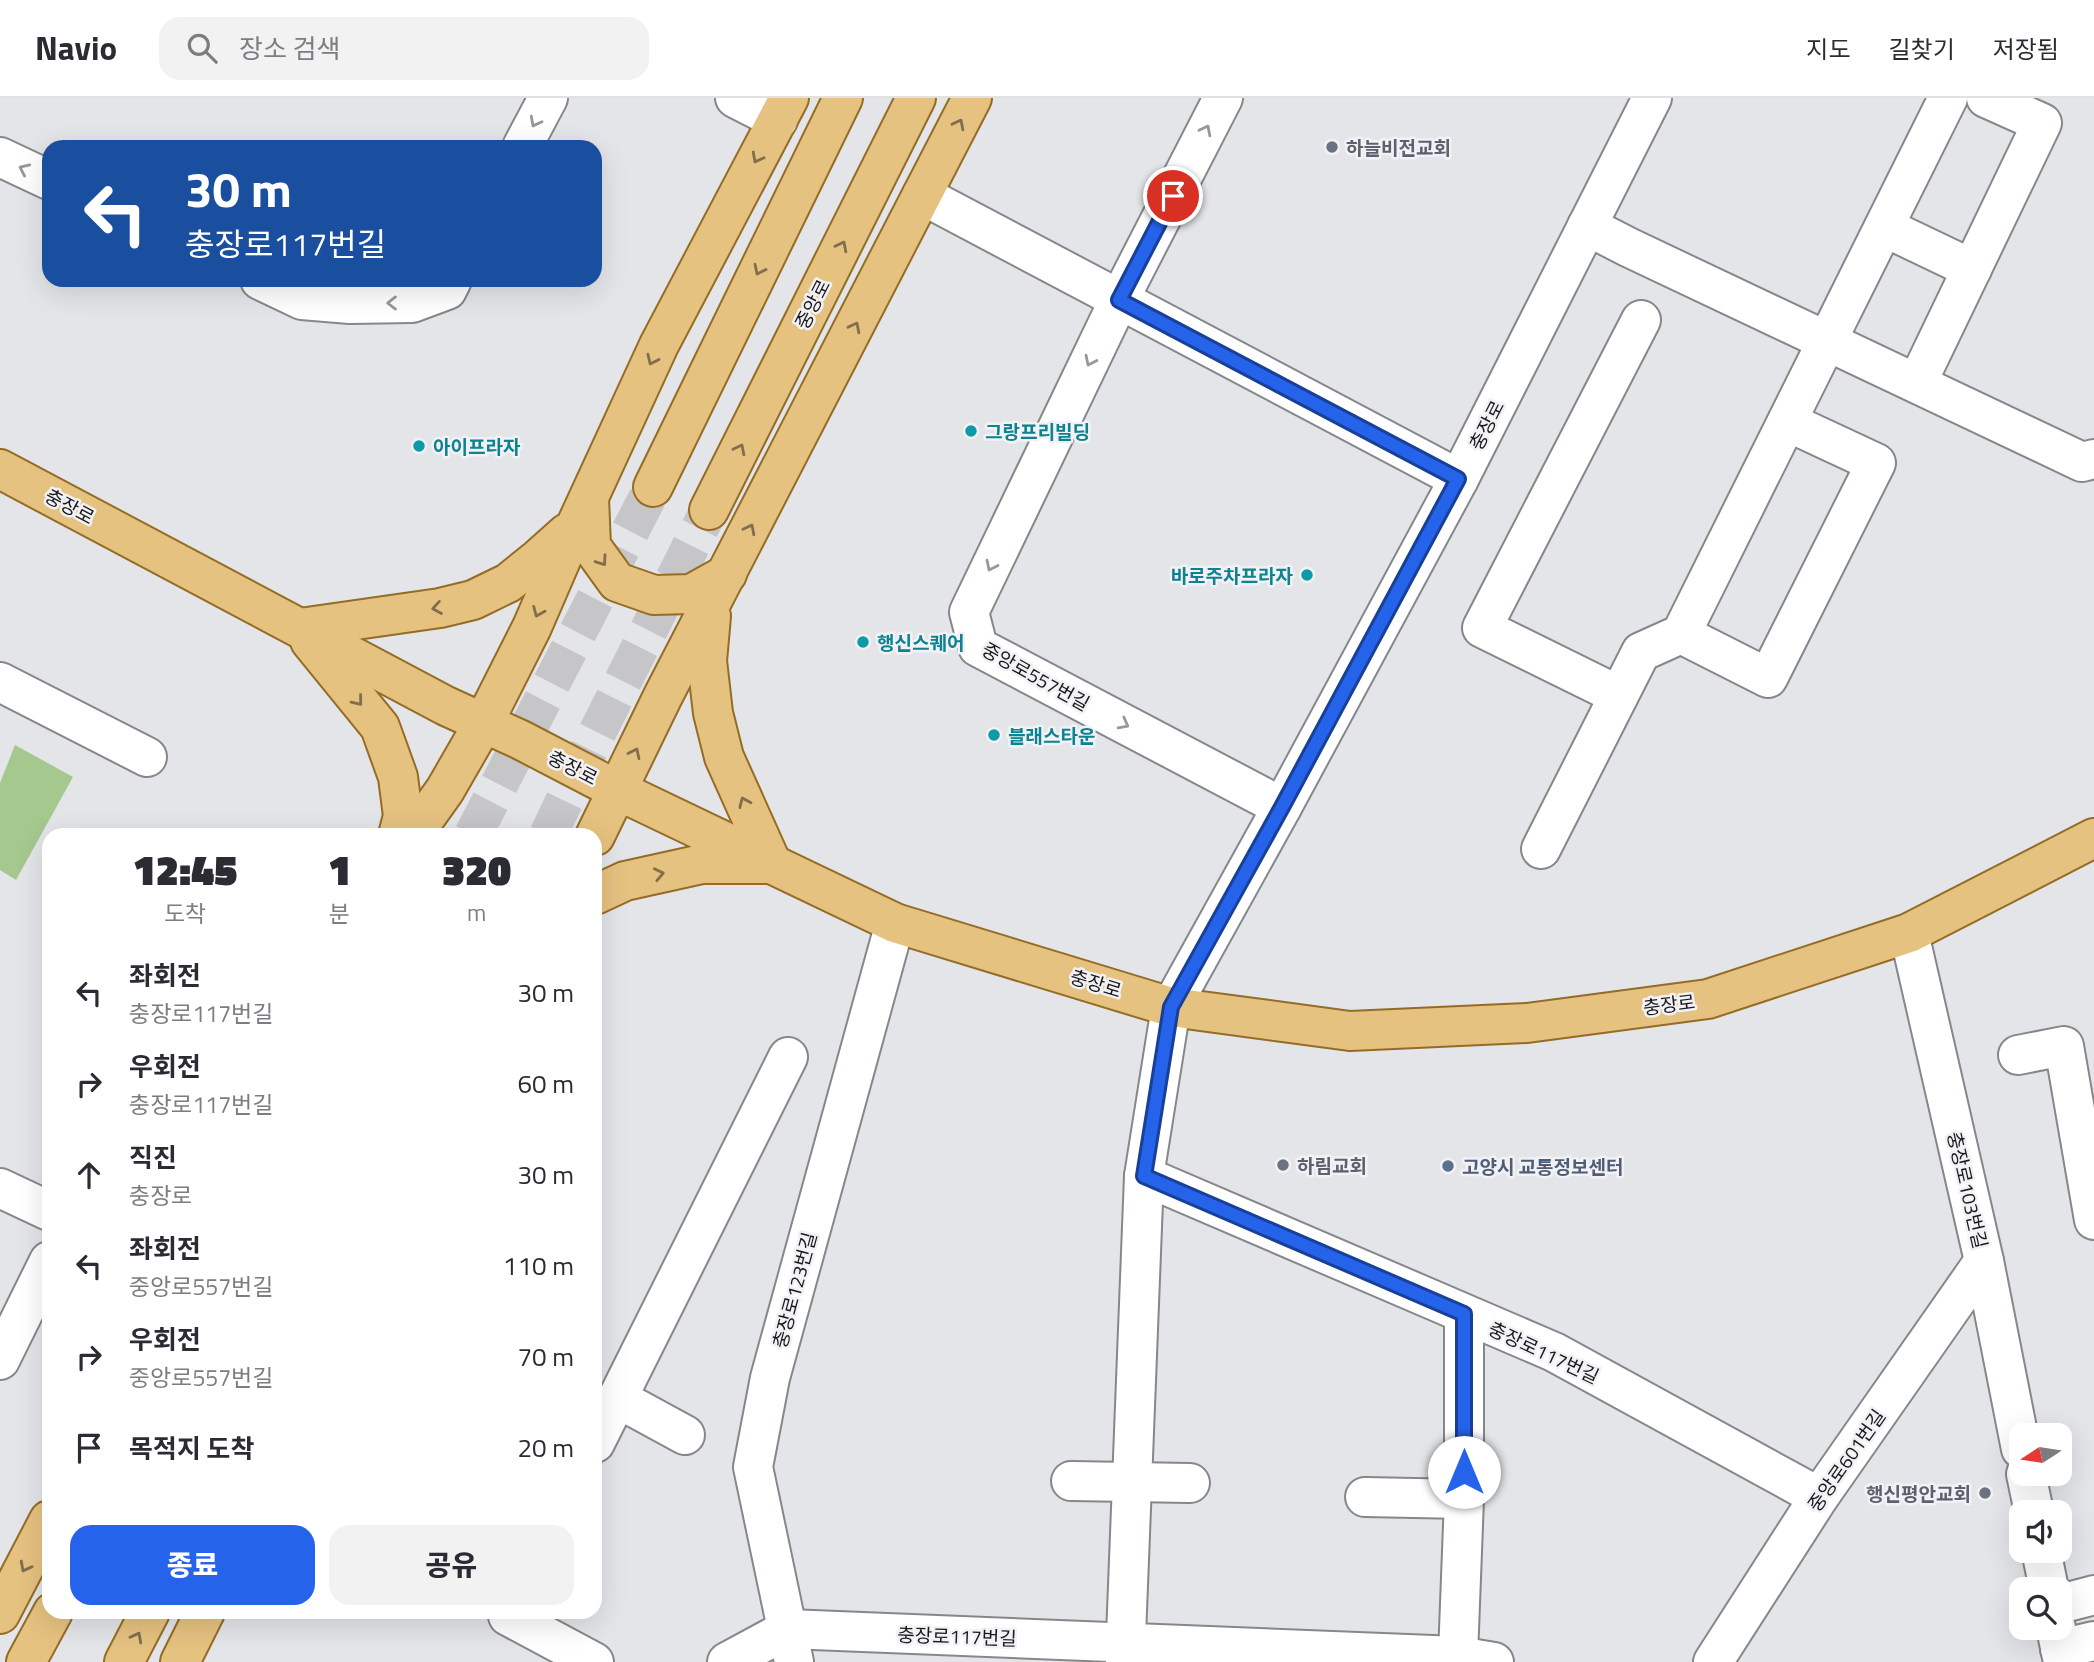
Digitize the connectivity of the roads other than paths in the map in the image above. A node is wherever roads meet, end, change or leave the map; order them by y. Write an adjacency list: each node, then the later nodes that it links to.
1 (548, 98): 11 (street, one-way to 11)
2 (735, 98): 10 (street)
3 (843, 98): 28 (main road, one-way to 28)
4 (916, 98): 30 (main road, 중앙로, one-way to 4)
5 (972, 98): 14 (main road, one-way to 5)
6 (1223, 98): 20 (street, 중앙로557번길, one-way to 6)
7 (1652, 98): 15 (street, 충장로)
8 (1948, 98): 16 (street)
9 (1986, 98): 17 (street)
10 (783, 109): 29 (main road, one-way to 29)
11 (526, 140)
12 (0, 157): 13 (street, one-way to 12)
13 (42, 177)
14 (922, 195): 20 (street); 31 (main road, one-way to 14)
15 (1587, 226): 22 (street); 27 (street, 충장로)
16 (1884, 227): 17 (street); 22 (street)
17 (1972, 269): 23 (street)
18 (275, 287): 19 (street, one-way to 18)
19 (448, 287)
20 (1119, 300): 27 (street); 39 (street, 중앙로557번길, one-way to 39)
21 (1641, 320): 35 (street)
22 (1828, 341): 23 (street); 24 (street)
23 (1917, 383): 25 (street)
24 (1788, 422): 33 (street); 33 (street)
25 (2094, 459)
26 (0, 469): 32 (main road, 충장로)
27 (1458, 479): 39 (street, 충장로)
28 (653, 488)
29 (583, 510): 31 (main road, one-way to 31); 32 (main road, one-way to 32); 36 (main road, one-way to 36)
30 (709, 510)
31 (719, 589): 38 (main road, one-way to 31); 45 (main road, one-way to 31)
32 (300, 628): 36 (main road, 충장로); 40 (main road, one-way to 40)
33 (1681, 634): 35 (street)
34 (0, 682): 37 (street)
35 (1618, 695): 44 (street)
36 (483, 724): 38 (main road, 충장로); 41 (main road)
37 (147, 757)
38 (618, 790): 42 (main road); 45 (main road, 충장로)
39 (1282, 807): 49 (street, 충장로)
40 (400, 828)
41 (418, 828)
42 (599, 828)
43 (2094, 838): 48 (main road, 충장로)
44 (1541, 849)
45 (772, 864): 46 (main road, one-way to 45); 47 (main road, 충장로)
46 (602, 892)
47 (895, 923): 49 (main road, 충장로); 78 (street, 충장로123번길)
48 (1909, 933): 49 (main road, 충장로); 56 (street, 충장로103번길)
49 (1171, 1007): 52 (street)
50 (2018, 1055): 55 (street)
51 (788, 1057): 60 (street)
52 (1144, 1176): 58 (street, 충장로117번길); 65 (street)
53 (0, 1188): 54 (street)
54 (42, 1208)
55 (2094, 1220)
56 (1984, 1261): 61 (street, 충장로103번길); 68 (street, 중앙로601번길)
57 (42, 1275): 59 (street)
58 (1464, 1314): 68 (street, 충장로117번길); 69 (street)
59 (0, 1360)
60 (618, 1398): 62 (street); 63 (street)
61 (2016, 1423)
62 (602, 1429)
63 (685, 1435)
64 (1071, 1481): 65 (street)
65 (1131, 1481): 66 (street); 79 (street)
66 (1190, 1483)
67 (1365, 1497): 69 (street)
68 (1819, 1497): 86 (street, 중앙로601번길)
69 (1464, 1499): 80 (street)
70 (42, 1533): 73 (main road, one-way to 73)
71 (2094, 1595): 72 (street)
72 (2072, 1601)
73 (0, 1614)
74 (49, 1619): 81 (main road)
75 (146, 1619): 82 (main road, one-way to 75)
76 (202, 1619): 83 (main road)
77 (514, 1619): 84 (street)
78 (791, 1646): 79 (street, 충장로117번길); 85 (street)
79 (1125, 1652): 80 (street, 충장로117번길)
80 (1476, 1659)
81 (26, 1662)
82 (124, 1662)
83 (180, 1662)
84 (594, 1662)
85 (727, 1662)
86 (1713, 1662)

